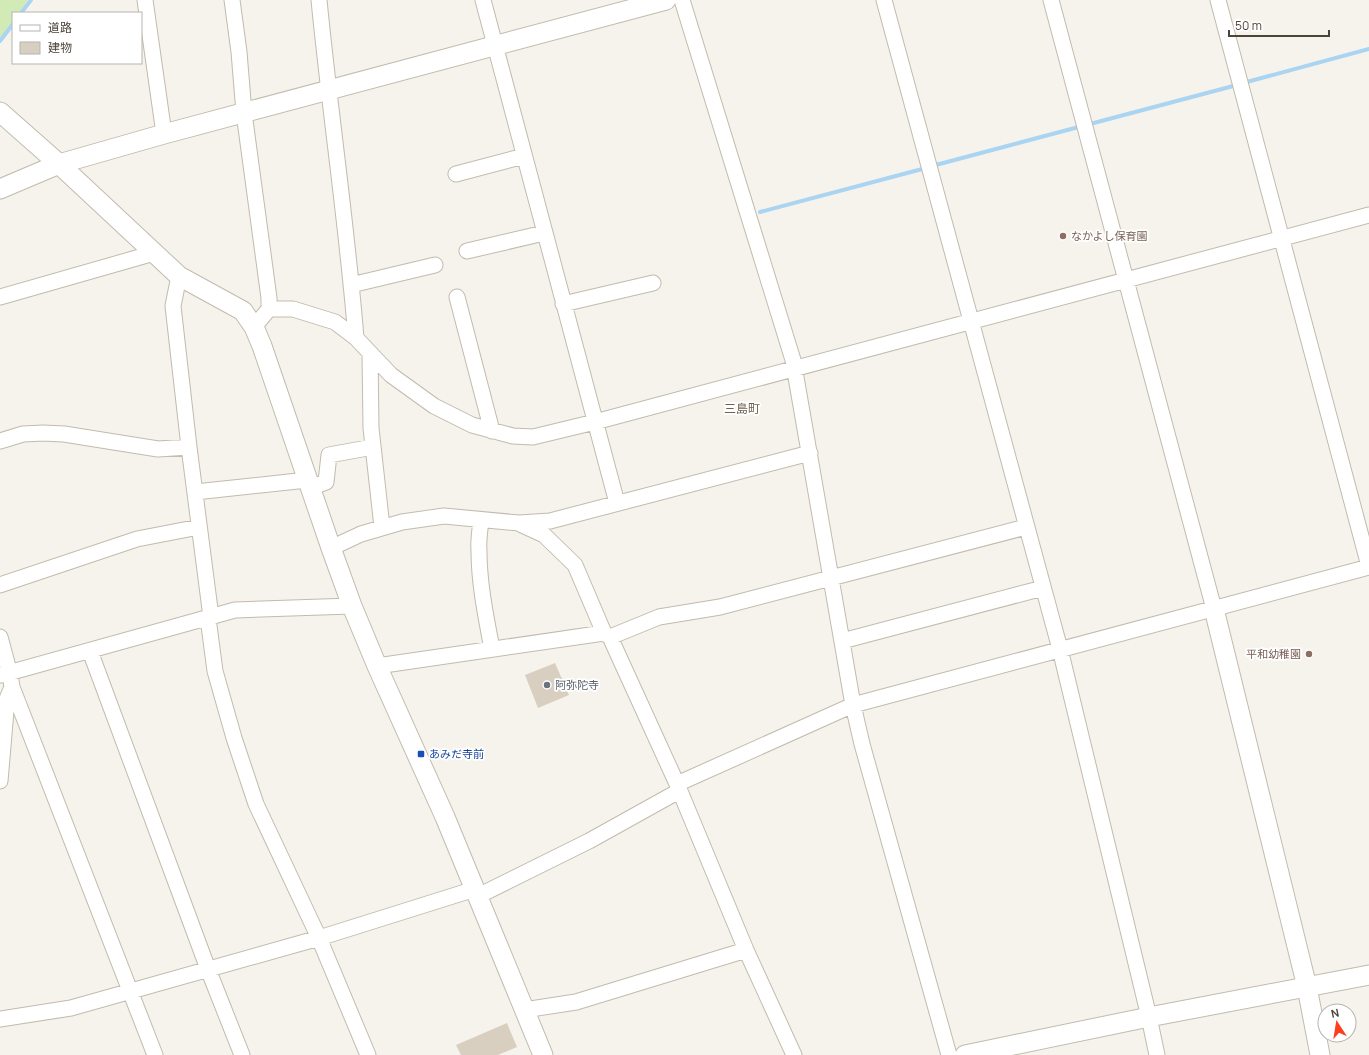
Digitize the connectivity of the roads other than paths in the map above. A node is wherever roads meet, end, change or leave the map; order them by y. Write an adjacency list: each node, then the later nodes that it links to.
1 (145, 0): 14 (street)
2 (232, 0): 13 (street)
3 (319, 0): 11 (street)
4 (483, 0): 10 (street)
5 (666, 0): 10 (street)
6 (682, 0): 37 (street)
7 (884, 0): 33 (street)
8 (1051, 0): 26 (street)
9 (1218, 0): 21 (street)
10 (495, 46): 11 (street); 15 (street)
11 (328, 91): 13 (street); 28 (street)
12 (0, 112): 16 (street)
13 (244, 113): 14 (street); 32 (street)
14 (164, 134): 16 (street)
15 (524, 156): 17 (street); 20 (street)
16 (59, 164): 18 (street); 23 (street)
17 (456, 174)
18 (0, 189)
19 (1369, 215): 21 (street)
20 (544, 233): 22 (street); 31 (street)
21 (1281, 238): 26 (street); 53 (street)
22 (467, 251)
23 (154, 253): 25 (street); 29 (street)
24 (435, 265): 28 (street)
25 (180, 276): 34 (street); 41 (street)
26 (1125, 280): 33 (street); 58 (street)
27 (654, 283): 31 (street)
28 (351, 285): 35 (street)
29 (0, 297)
30 (458, 297): 39 (street)
31 (563, 304): 38 (street)
32 (269, 309): 34 (street); 35 (street)
33 (971, 322): 37 (street); 49 (street)
34 (254, 327): 44 (street)
35 (356, 338): 36 (street)
36 (370, 353): 39 (street); 42 (street)
37 (795, 368): 38 (street); 43 (street)
38 (595, 422): 39 (street); 46 (street)
39 (492, 431)
40 (0, 441): 41 (street)
41 (189, 447): 45 (street)
42 (373, 447): 44 (street); 51 (street)
43 (810, 453): 46 (street); 54 (street)
44 (309, 484): 45 (street); 52 (street)
45 (195, 492): 50 (street)
46 (617, 503): 48 (street)
47 (481, 520): 48 (street); 51 (street); 63 (street)
48 (519, 523): 60 (street)
49 (1026, 526): 54 (street); 56 (street)
50 (199, 527): 55 (street); 59 (street)
51 (382, 527): 52 (street)
52 (330, 548): 57 (street)
53 (1369, 566): 58 (street)
54 (831, 578): 60 (street); 62 (street)
55 (0, 585)
56 (1043, 588): 62 (street); 64 (street)
57 (352, 606): 59 (street); 66 (street)
58 (1214, 608): 64 (street); 76 (street)
59 (210, 618): 65 (street); 72 (street)
60 (607, 635): 63 (street); 70 (street)
61 (0, 637): 67 (street)
62 (842, 641): 68 (street)
63 (492, 649): 66 (street)
64 (1060, 649): 68 (street); 79 (street)
65 (90, 651): 67 (street); 74 (street)
66 (377, 666): 71 (street)
67 (7, 679): 69 (street); 77 (street)
68 (853, 705): 70 (street); 86 (street)
69 (0, 781)
70 (678, 788): 71 (street); 73 (street)
71 (476, 893): 72 (street); 78 (street)
72 (319, 938): 74 (street); 83 (street)
73 (746, 950): 78 (street); 85 (street)
74 (208, 969): 77 (street); 82 (street)
75 (1369, 975): 76 (street)
76 (1307, 987): 79 (street); 89 (street)
77 (130, 991): 80 (street); 81 (street)
78 (524, 1010): 84 (street)
79 (1149, 1017): 87 (street); 88 (street)
80 (0, 1019)
81 (154, 1055)
82 (242, 1055)
83 (368, 1055)
84 (543, 1055)
85 (794, 1055)
86 (949, 1055)
87 (965, 1055)
88 (1157, 1055)
89 (1320, 1055)

